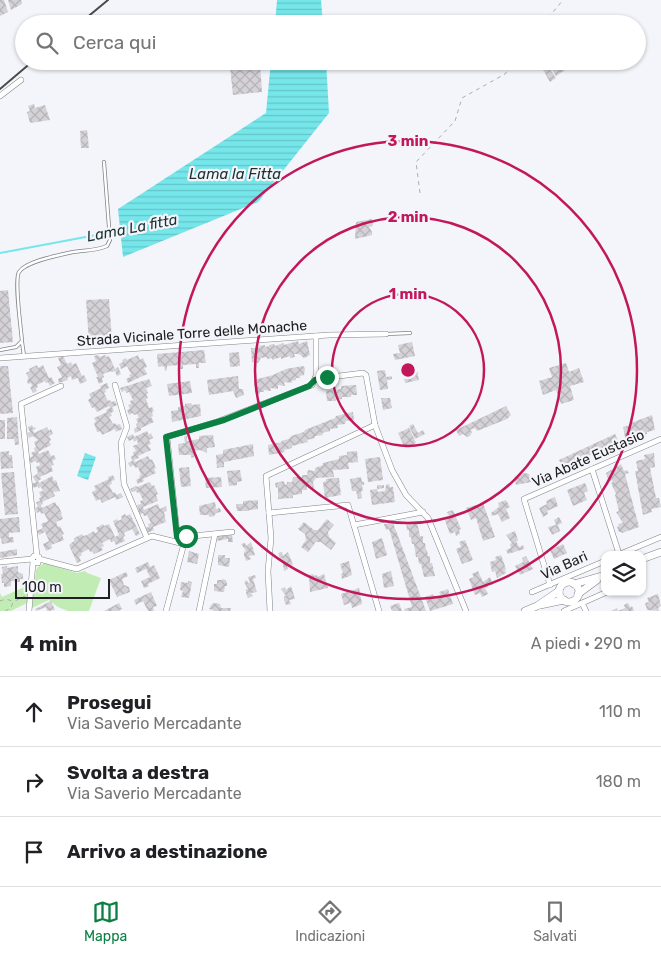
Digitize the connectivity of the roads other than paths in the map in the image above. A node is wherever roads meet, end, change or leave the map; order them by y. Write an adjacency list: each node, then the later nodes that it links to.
1 (21, 80): 2 (street)
2 (0, 96)
3 (104, 162): 7 (lane)
4 (410, 333): 5 (lane)
5 (386, 334): 6 (street, Strada Vicinale Torre delle Monache)
6 (316, 336): 9 (street, Strada Vicinale Torre delle Monache); 11 (street)
7 (22, 340): 8 (lane); 9 (lane)
8 (0, 350)
9 (24, 357): 10 (street, Strada Vicinale Torre delle Monache)
10 (0, 358)
11 (315, 380): 14 (street); 24 (street)
12 (115, 384): 23 (street)
13 (61, 386): 29 (street)
14 (375, 425): 17 (street); 18 (street)
15 (661, 439): 16 (street, Via Abate Eustasio)
16 (592, 469): 25 (street); 36 (street, Via Abate Eustasio)
17 (422, 512): 19 (street); 50 (street)
18 (269, 513): 19 (street); 48 (street)
19 (354, 525): 49 (street)
20 (232, 532): 21 (street)
21 (215, 534): 24 (street); 47 (street)
22 (661, 537): 26 (street)
23 (146, 538): 24 (street); 29 (street)
24 (180, 541): 46 (street)
25 (617, 551)
26 (626, 551)
27 (661, 552): 28 (main road)
28 (646, 558)
29 (35, 559): 30 (street); 45 (street)
30 (0, 562)
31 (601, 563): 34 (street, Via Bari)
32 (601, 577): 35 (main road, Via Bari)
33 (601, 578): 39 (main road, Via Bari)
34 (563, 581): 35 (main road, Via Bari); 36 (street, Via Bari); 37 (main road, Via Bari)
35 (574, 584): 39 (main road, Via Bari)
36 (550, 585): 38 (street, Via Bari)
37 (559, 591): 41 (main road, Via Bari); 44 (main road, Via Bari)
38 (532, 592)
39 (578, 594): 43 (main road, Via Bari)
40 (601, 595): 42 (street, Via Bari)
41 (564, 600): 43 (main road, Via Bari); 44 (main road, Via Bari)
42 (582, 603): 43 (street, Via Bari); 53 (street)
43 (574, 604): 52 (street, Via Bari)
44 (537, 606): 51 (main road, Via Bari)
45 (29, 611)
46 (166, 611)
47 (199, 611)
48 (270, 611)
49 (379, 611)
50 (466, 611)
51 (525, 611)
52 (564, 611)
53 (586, 611)

